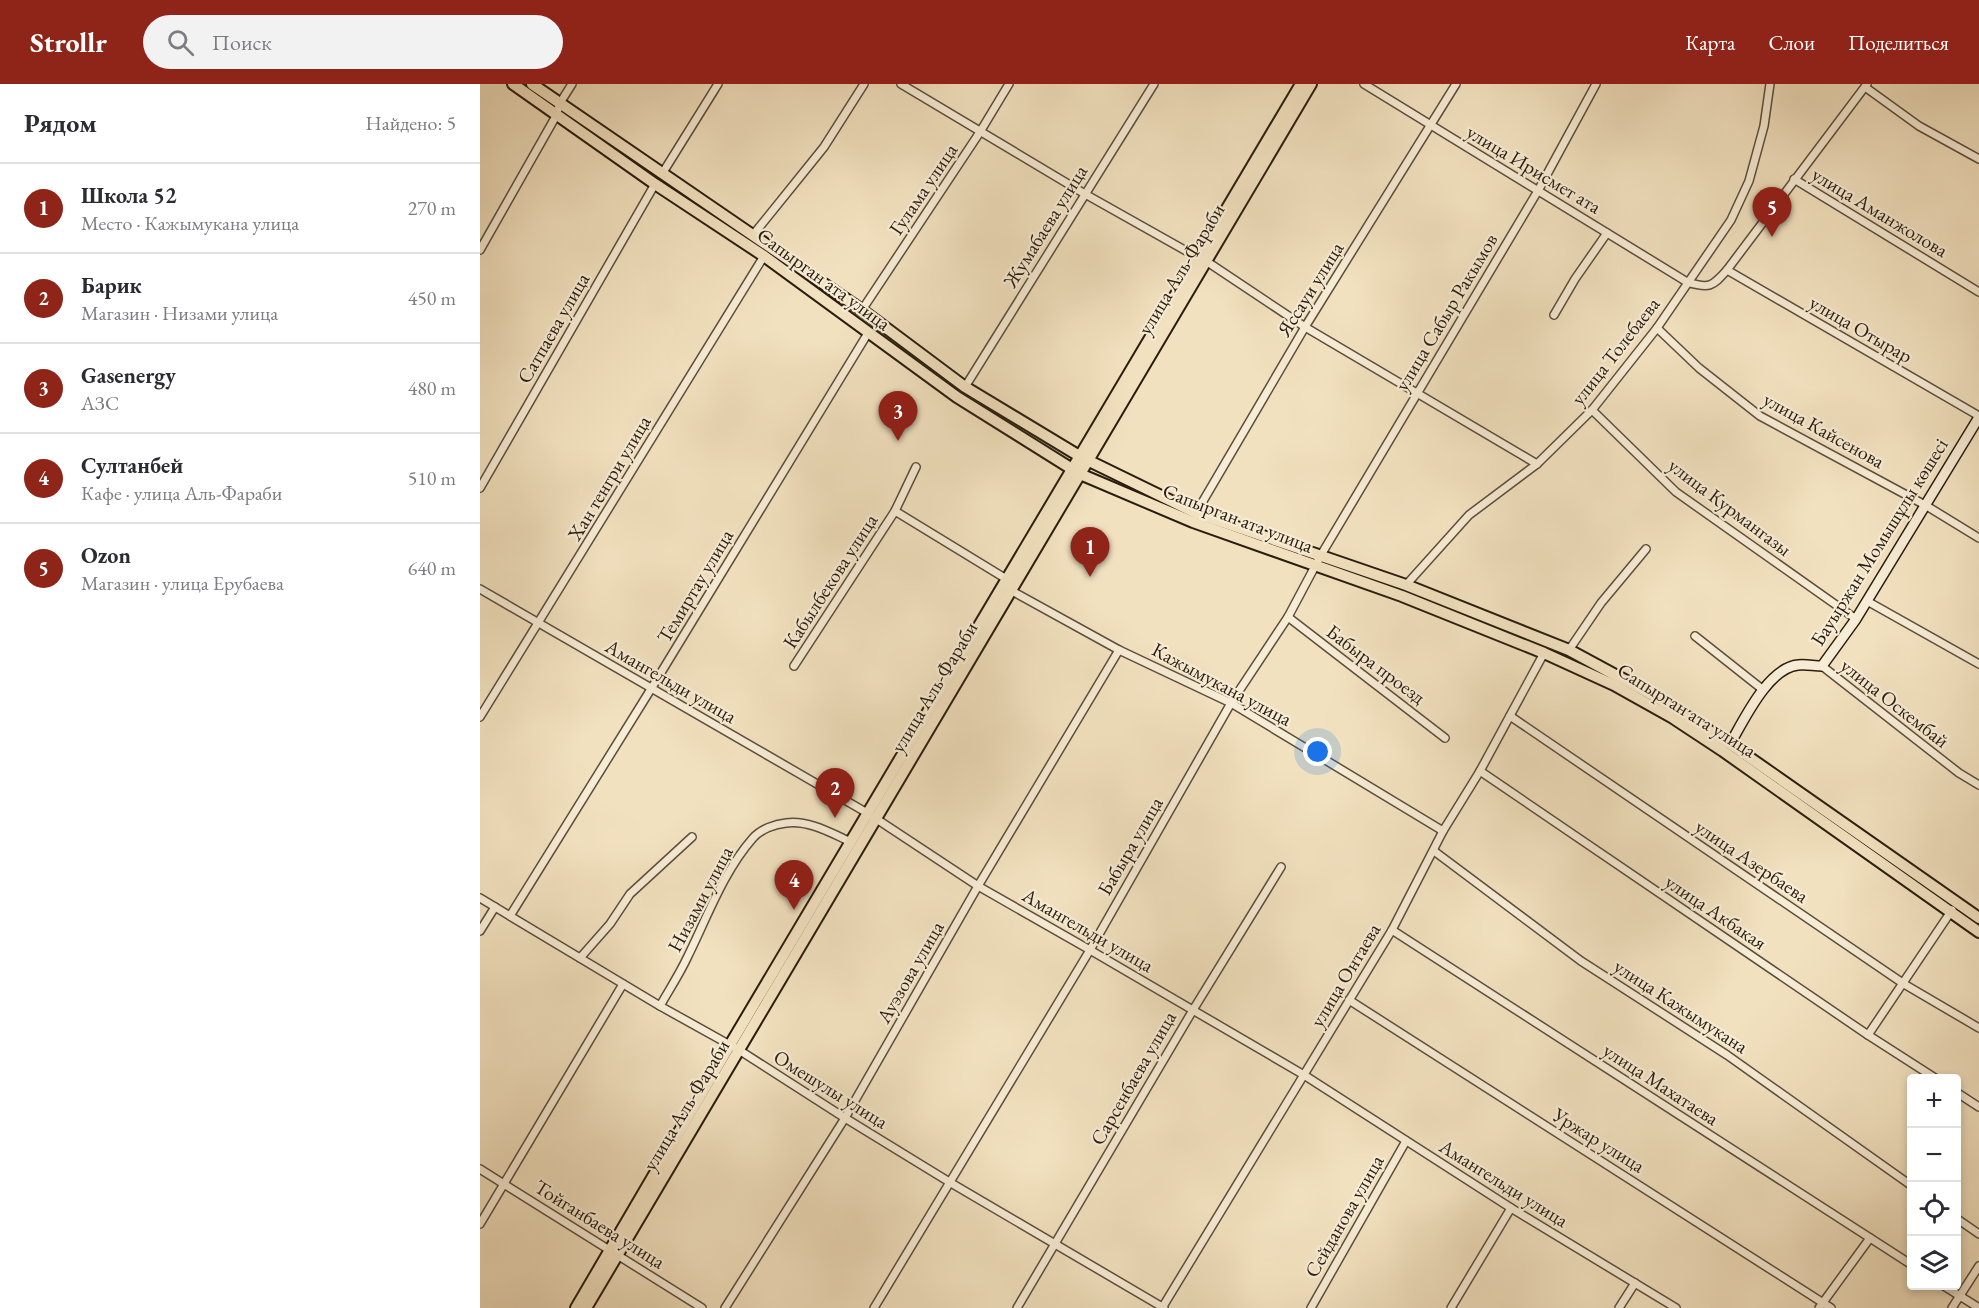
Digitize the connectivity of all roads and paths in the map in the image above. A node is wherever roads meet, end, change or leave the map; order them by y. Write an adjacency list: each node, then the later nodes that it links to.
1 (513, 84): 17 (main road, Сапырган ата улица)
2 (532, 84): 16 (main road, Сапырган ата улица)
3 (572, 84): 16 (street)
4 (718, 84): 21 (street)
5 (864, 84): 27 (street)
6 (901, 84): 19 (street)
7 (1009, 84): 19 (street, Гулама улица)
8 (1154, 84): 25 (street, Жумабаева улица)
9 (1301, 84): 30 (main road, улица Аль-Фараби)
10 (1311, 84): 30 (main road, улица Аль-Фараби)
11 (1364, 84): 18 (street, улица Ирисмет ата)
12 (1456, 84): 18 (street, Яссауи улица)
13 (1596, 84): 24 (street, улица Сабыр Ракымов)
14 (1770, 84): 32 (street, улица Толебаева)
15 (1866, 86): 20 (street); 22 (street)
16 (560, 103): 17 (street); 21 (main road, Сапырган ата улица)
17 (556, 116): 23 (main road, Сапырган ата улица); 28 (street)
18 (1431, 126): 24 (street, улица Ирисмет ата); 36 (street, Яссауи улица)
19 (980, 132): 25 (street); 34 (street, Гулама улица)
20 (1979, 159)
21 (662, 174): 27 (main road, Сапырган ата улица)
22 (1794, 180): 31 (street); 33 (street, улица Аманжолова)
23 (655, 184): 29 (main road, Сапырган ата улица); 47 (street, Сатпаева улица)
24 (1539, 189): 26 (street, улица Ирисмет ата); 40 (street, улица Сабыр Ракымов)
25 (1085, 194): 30 (street); 39 (street, Жумабаева улица)
26 (1607, 233): 32 (street, улица Ирисмет ата); 35 (street)
27 (753, 235): 34 (main road, Сапырган ата улица)
28 (480, 250)
29 (764, 256): 38 (main road, Сапырган ата улица); 61 (street, Хан тенгри улица)
30 (1202, 259): 36 (street); 43 (main road, улица Аль-Фараби)
31 (1727, 270): 32 (street); 42 (street, улица Отырар)
32 (1687, 282): 37 (street, улица Толебаева)
33 (1979, 292)
34 (862, 310): 39 (main road, Сапырган ата улица)
35 (1554, 315)
36 (1305, 327): 40 (street); 50 (street, Яссауи улица)
37 (1657, 328): 41 (street, улица Толебаева); 48 (street, улица Кайсенова)
38 (868, 333): 46 (main road, Сапырган ата улица); 69 (street, Темиртау улица)
39 (965, 387): 43 (main road, Сапырган ата улица)
40 (1417, 394): 44 (street); 53 (street, улица Сабыр Ракымов)
41 (1592, 410): 44 (street, улица Толебаева); 60 (street, улица Курмангазы)
42 (1979, 416): 48 (street, Бауыржан Момышұлы көшесі)
43 (1084, 459): 46 (main road, улица Аль-Фараби); 50 (main road, Сапырган ата улица)
44 (1537, 464): 56 (street, улица Толебаева)
45 (916, 467): 49 (street)
46 (1077, 472): 54 (main road, Сапырган ата улица); 55 (main road, улица Аль-Фараби)
47 (480, 488)
48 (1925, 505): 51 (street, улица Кайсенова); 58 (street, Бауыржан Момышұлы көшесі)
49 (895, 511): 55 (street, Кабылбекова улица); 67 (street, Кабылбекова улица)
50 (1196, 513): 53 (main road, Сапырган ата улица)
51 (1979, 538)
52 (1646, 549): 64 (street)
53 (1321, 555): 54 (street, Бабыра улица); 56 (main road, Сапырган ата улица)
54 (1316, 566): 59 (street, Бабыра улица); 65 (main road, Сапырган ата улица)
55 (1011, 585): 63 (street, Кажымукана улица); 78 (main road, улица Аль-Фараби)
56 (1406, 585): 64 (main road, Сапырган ата улица)
57 (480, 589): 61 (street, Амангельди улица)
58 (1867, 601): 60 (street, Бауыржан Момышұлы көшесі); 66 (street)
59 (1288, 618): 71 (street, Бабыра улица); 74 (street, Бабыра проезд)
60 (1856, 619): 68 (street, Бауыржан Момышұлы көшесі)
61 (539, 624): 69 (street, Амангельди улица); 73 (street, Хан тенгри улица)
62 (1695, 636): 70 (street)
63 (1119, 650): 71 (street, Кажымукана улица); 84 (street, Ауэзова улица)
64 (1569, 650): 75 (main road, Сапырган ата улица)
65 (1544, 653): 72 (street, улица Онтаева); 88 (main road, Сапырган ата улица)
66 (1979, 664)
67 (794, 666)
68 (1822, 666): 70 (street, Бауыржан Момышұлы көшесі); 77 (street, улица Оскембай)
69 (651, 689): 78 (street, Амангельди улица); 89 (street, Темиртау улица)
70 (1762, 689): 75 (street, Бауыржан Момышұлы көшесі)
71 (1231, 703): 79 (street, Кажымукана улица); 94 (street, Бабыра улица)
72 (1510, 716): 76 (street, улица Онтаева); 97 (street, улица Азербаева)
73 (480, 717)
74 (1445, 738)
75 (1730, 744): 86 (main road, Сапырган ата улица)
76 (1480, 771): 79 (street, улица Онтаева); 102 (street, улица Акбакая)
77 (1979, 784)
78 (873, 816): 81 (main road, улица Аль-Фараби); 84 (street, Амангельди улица); 103 (main road, улица Аль-Фараби)
79 (1443, 831): 82 (street, улица Онтаева)
80 (692, 837): 95 (street)
81 (851, 842): 99 (street, Низами улица); 103 (main road, улица Аль-Фараби)
82 (1434, 851): 91 (street, улица Онтаева); 112 (street, улица Кажымукана)
83 (1281, 867): 100 (street, Сарсенбаева улица)
84 (978, 886): 94 (street, Амангельди улица); 108 (street, Ауэзова улица)
85 (480, 898): 87 (street, Омешулы улица)
86 (1956, 903): 88 (street); 90 (main road, Сапырган ата улица)
87 (495, 907): 89 (street, Омешулы улица); 92 (street)
88 (1950, 914): 93 (main road, Сапырган ата улица); 97 (street)
89 (510, 916): 95 (street, Омешулы улица)
90 (1979, 918)
91 (1392, 930): 98 (street, улица Онтаева); 118 (street, улица Махатаева)
92 (480, 931)
93 (1979, 932)
94 (1090, 950): 100 (street, Амангельди улица); 111 (street, Бабыра улица)
95 (580, 958): 96 (street, Омешулы улица)
96 (623, 984): 99 (street, Омешулы улица); 113 (street)
97 (1904, 984): 101 (street, улица Азербаева); 102 (street)
98 (1349, 1000): 105 (street, улица Онтаева); 126 (street, Уржар улица)
99 (660, 1006): 103 (street, Омешулы улица)
100 (1193, 1010): 105 (street, Амангельди улица); 119 (street, Сарсенбаева улица)
101 (1979, 1028)
102 (1868, 1035): 104 (street, улица Акбакая)
103 (735, 1048): 108 (street, Омешулы улица); 120 (main road, улица Аль-Фараби)
104 (1929, 1074)
105 (1304, 1075): 109 (street, Амангельди улица); 133 (street, улица Онтаева)
106 (1961, 1095): 107 (street)
107 (1979, 1107)
108 (845, 1118): 111 (street, Омешулы улица); 130 (street, Ауэзова улица)
109 (1406, 1141): 114 (street, Амангельди улица); 134 (street, Сейданова улица)
110 (480, 1169): 113 (street, Тойганбаева улица)
111 (951, 1183): 119 (street, Омешулы улица); 131 (street, Бабыра улица)
112 (1907, 1183)
113 (503, 1184): 116 (street); 120 (street, Тойганбаева улица)
114 (1511, 1208): 123 (street, Амангельди улица); 135 (street)
115 (1961, 1221): 117 (street)
116 (480, 1224)
117 (1979, 1234)
118 (1870, 1238): 121 (street, улица Махатаева); 126 (street)
119 (1056, 1244): 132 (street, Сарсенбаева улица); 133 (street, Омешулы улица)
120 (614, 1252): 127 (main road, улица Аль-Фараби); 128 (main road, улица Аль-Фараби); 129 (street, Тойганбаева улица)
121 (1907, 1262)
122 (1979, 1266): 125 (street)
123 (1635, 1283): 136 (street); 137 (street, Амангельди улица)
124 (1950, 1290): 125 (street)
125 (1960, 1296): 139 (street); 140 (street)
126 (1821, 1305): 138 (street, Уржар улица)
127 (576, 1308)
128 (586, 1308)
129 (702, 1308)
130 (725, 1308)
131 (874, 1308)
132 (1017, 1308)
133 (1163, 1308)
134 (1311, 1308)
135 (1451, 1308)
136 (1619, 1308)
137 (1676, 1308)
138 (1832, 1308)
139 (1952, 1308)
140 (1979, 1308)

